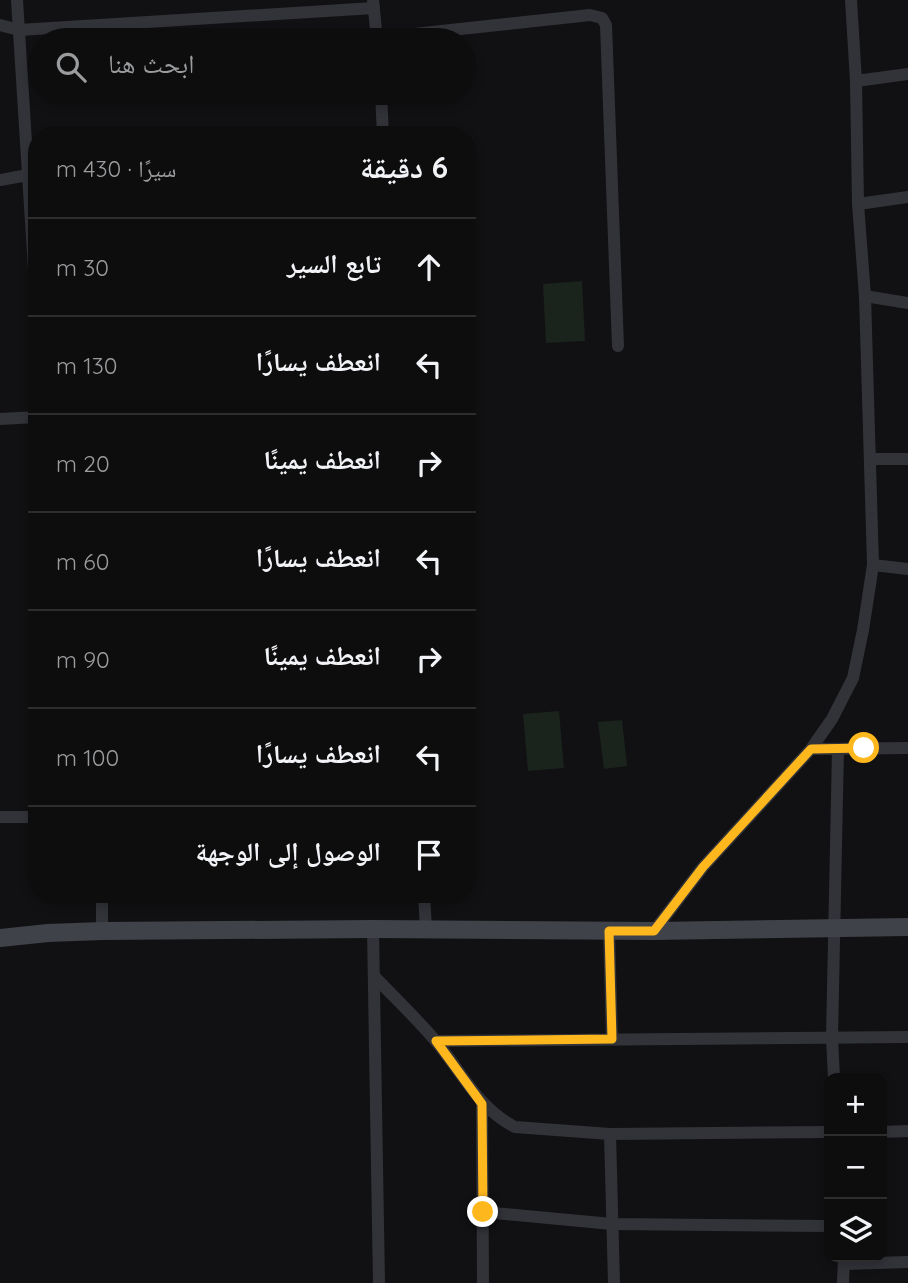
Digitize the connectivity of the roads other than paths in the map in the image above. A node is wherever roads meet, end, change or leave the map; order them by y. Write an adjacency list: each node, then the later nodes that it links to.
1 (17, 0): 9 (street)
2 (851, 0): 11 (street)
3 (374, 4): 5 (street); 6 (street)
4 (0, 25): 9 (street)
5 (46, 28)
6 (376, 28)
7 (475, 28): 20 (street)
8 (28, 29): 9 (street)
9 (19, 30): 14 (street)
10 (908, 74): 11 (street)
11 (856, 81): 17 (street)
12 (382, 105): 13 (street)
13 (383, 126)
14 (28, 175): 15 (street)
15 (0, 180)
16 (908, 197): 17 (street)
17 (858, 204): 18 (street)
18 (865, 296): 19 (street); 23 (street)
19 (908, 303)
20 (618, 346)
21 (28, 417): 22 (street)
22 (0, 419)
23 (870, 459): 24 (street); 25 (street)
24 (908, 459)
25 (873, 565): 26 (street); 28 (street)
26 (908, 569)
27 (908, 748): 29 (street)
28 (811, 749): 29 (street); 40 (street)
29 (838, 749): 34 (street)
30 (0, 817): 31 (street)
31 (28, 817)
32 (102, 903): 38 (street)
33 (425, 903): 37 (street)
34 (834, 926): 35 (street); 40 (street); 44 (street)
35 (908, 927)
36 (373, 929): 37 (street); 38 (street); 42 (street)
37 (426, 929): 39 (street)
38 (102, 931): 41 (street)
39 (609, 931): 40 (street); 45 (street)
40 (654, 931)
41 (0, 938)
42 (374, 976): 46 (street); 59 (street)
43 (908, 1037): 44 (street)
44 (832, 1038): 45 (street); 47 (street)
45 (612, 1039): 46 (street)
46 (436, 1041): 48 (street)
47 (834, 1073)
48 (482, 1104): 52 (street); 53 (street)
49 (908, 1131): 51 (street)
50 (824, 1132): 52 (street)
51 (887, 1132)
52 (610, 1134): 54 (street)
53 (483, 1212): 54 (street); 60 (street)
54 (612, 1224): 55 (street); 61 (street)
55 (824, 1226)
56 (887, 1261): 58 (street)
57 (844, 1262): 62 (street)
58 (908, 1262)
59 (379, 1283)
60 (483, 1283)
61 (614, 1283)
62 (843, 1283)

